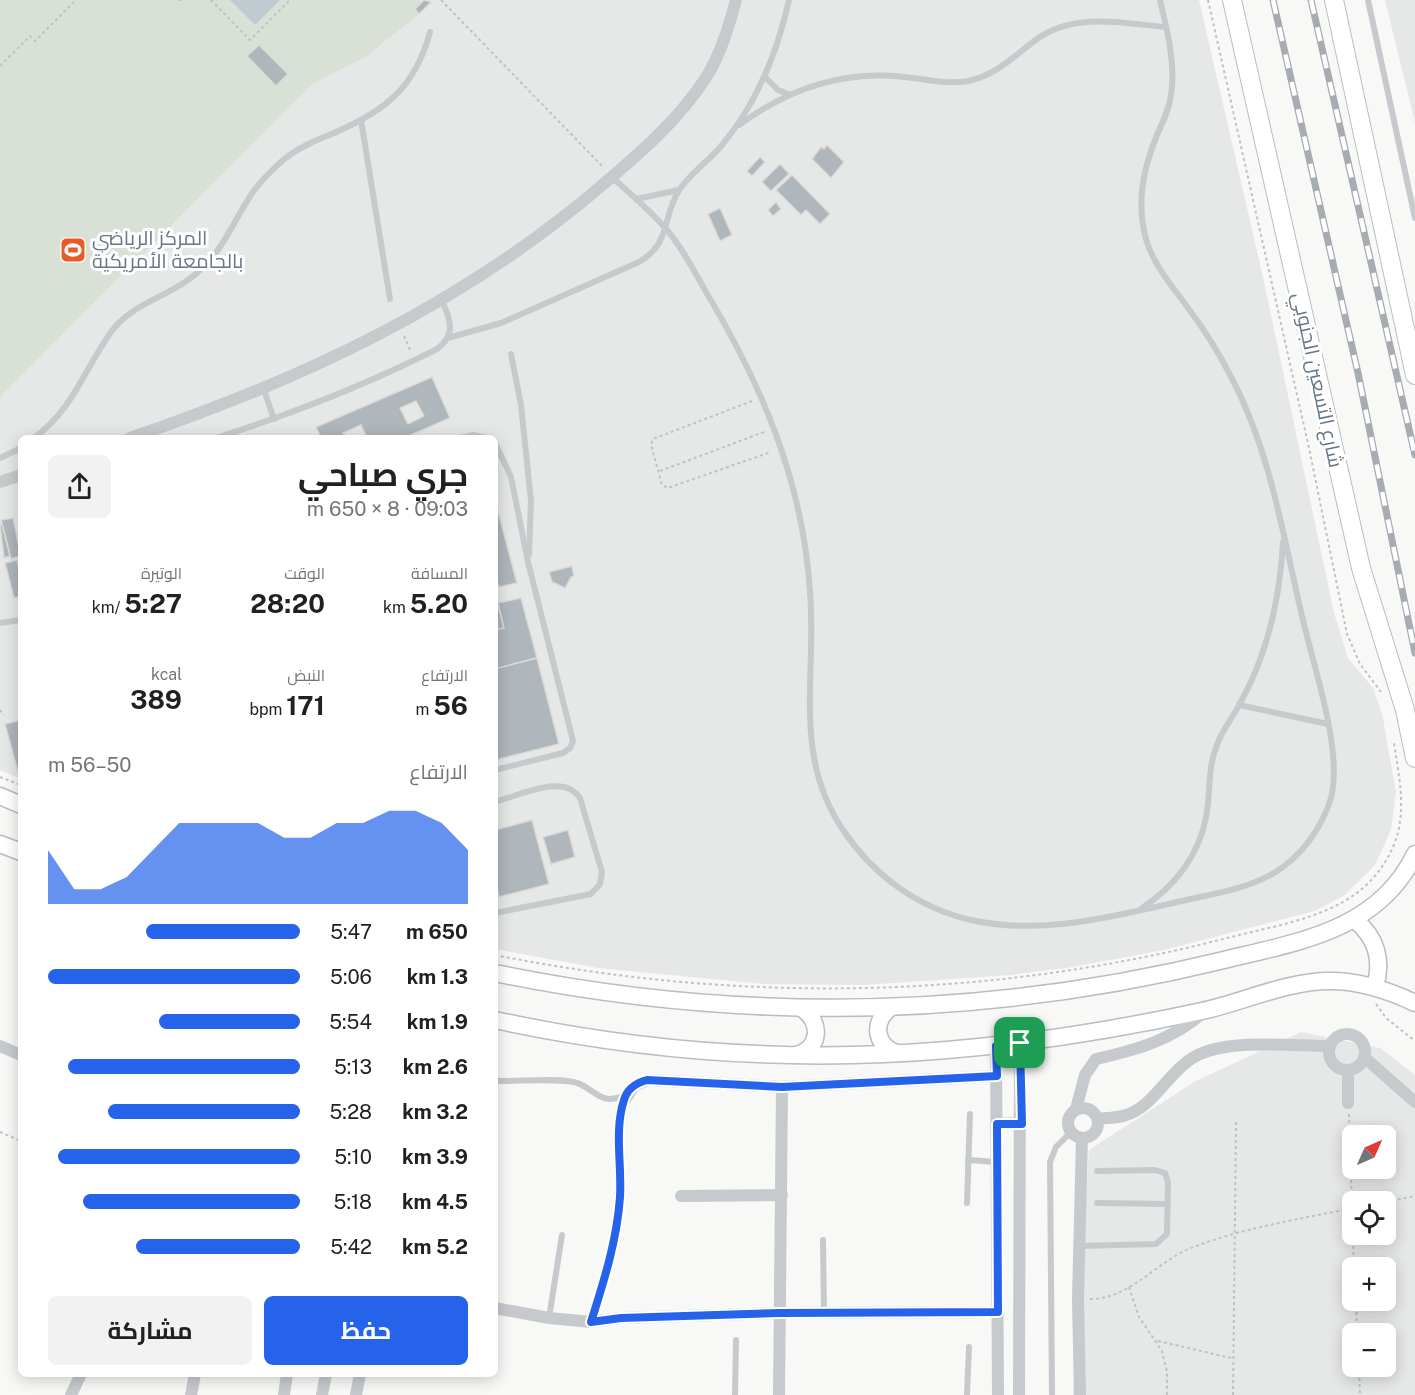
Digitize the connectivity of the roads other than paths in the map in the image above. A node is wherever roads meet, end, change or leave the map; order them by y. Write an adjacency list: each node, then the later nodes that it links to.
1 (736, 0): 13 (street)
2 (789, 0): 9 (lane)
3 (1160, 0): 7 (lane)
4 (1232, 0): 39 (main road, شارع التسعين الجنوبي)
5 (1334, 0): 22 (main road)
6 (1368, 0): 16 (lane)
7 (1165, 27): 10 (lane); 33 (lane)
8 (430, 32): 11 (lane)
9 (765, 77): 10 (lane); 12 (lane)
10 (788, 94): 12 (lane)
11 (361, 120): 18 (lane); 25 (lane)
12 (735, 129): 14 (lane)
13 (612, 177): 15 (lane); 19 (street)
14 (679, 190): 15 (lane); 17 (lane)
15 (636, 199): 17 (lane)
16 (1415, 218)
17 (666, 229): 20 (lane); 47 (lane)
18 (390, 299)
19 (442, 301): 20 (lane); 23 (street)
20 (448, 338): 24 (lane)
21 (511, 354): 34 (lane)
22 (1415, 375)
23 (264, 390): 24 (lane); 26 (street)
24 (274, 419): 27 (lane)
25 (37, 435)
26 (138, 435)
27 (225, 435)
28 (18, 449): 30 (lane)
29 (498, 449): 34 (lane)
30 (0, 458)
31 (18, 476): 32 (street)
32 (0, 482)
33 (1283, 536): 37 (lane); 38 (lane)
34 (528, 562): 40 (lane)
35 (18, 620): 36 (lane)
36 (0, 623)
37 (1239, 705): 38 (lane); 47 (lane)
38 (1328, 724): 47 (lane)
39 (1415, 758)
40 (498, 769)
41 (0, 796): 43 (main road)
42 (498, 801): 48 (lane)
43 (18, 804)
44 (0, 844): 45 (main road)
45 (18, 851)
46 (1415, 854): 49 (main road)
47 (1139, 910)
48 (498, 912)
49 (1355, 920): 51 (main road); 53 (main road)
50 (498, 974): 54 (main road)
51 (1375, 986): 52 (main road); 55 (main road)
52 (1415, 1003)
53 (890, 1008): 54 (main road); 61 (main road)
54 (803, 1009): 63 (main road)
55 (1205, 1011): 57 (main road); 72 (street)
56 (498, 1021): 63 (main road)
57 (1020, 1043): 59 (main road); 76 (street)
58 (0, 1046): 62 (street)
59 (996, 1046): 61 (main road); 66 (street)
60 (1330, 1046): 64 (street); 65 (street); 74 (street)
61 (896, 1053): 63 (main road)
62 (18, 1054)
63 (796, 1055)
64 (1365, 1058): 65 (street); 70 (street)
65 (1348, 1071): 71 (street)
66 (997, 1076): 68 (street); 75 (street)
67 (498, 1082): 69 (lane)
68 (782, 1087): 69 (street); 82 (street)
69 (625, 1097)
70 (1415, 1102)
71 (1348, 1103)
72 (1076, 1109): 74 (street); 77 (street)
73 (970, 1114): 79 (lane)
74 (1098, 1119): 78 (street)
75 (997, 1124): 76 (street); 80 (street)
76 (1022, 1124): 111 (street)
77 (1071, 1132): 78 (street); 112 (lane)
78 (1082, 1138): 89 (street)
79 (968, 1160): 80 (lane); 84 (lane)
80 (998, 1162): 91 (street)
81 (1097, 1171): 86 (lane)
82 (782, 1195): 83 (street); 92 (street)
83 (681, 1196)
84 (967, 1203)
85 (1097, 1203): 86 (lane)
86 (1168, 1204): 89 (lane)
87 (562, 1235): 94 (lane)
88 (823, 1240): 93 (lane)
89 (1079, 1246): 113 (street)
90 (498, 1309): 94 (street)
91 (998, 1312): 93 (street); 110 (street)
92 (780, 1313): 93 (street); 94 (street); 108 (street)
93 (824, 1313)
94 (549, 1318)
95 (736, 1340): 107 (lane)
96 (969, 1347): 109 (lane)
97 (80, 1377): 102 (street)
98 (194, 1377): 103 (street)
99 (287, 1377): 104 (street)
100 (325, 1377): 105 (street)
101 (359, 1377): 106 (street)
102 (71, 1395)
103 (191, 1395)
104 (284, 1395)
105 (322, 1395)
106 (356, 1395)
107 (735, 1395)
108 (779, 1395)
109 (967, 1395)
110 (998, 1395)
111 (1019, 1395)
112 (1052, 1395)
113 (1080, 1395)

